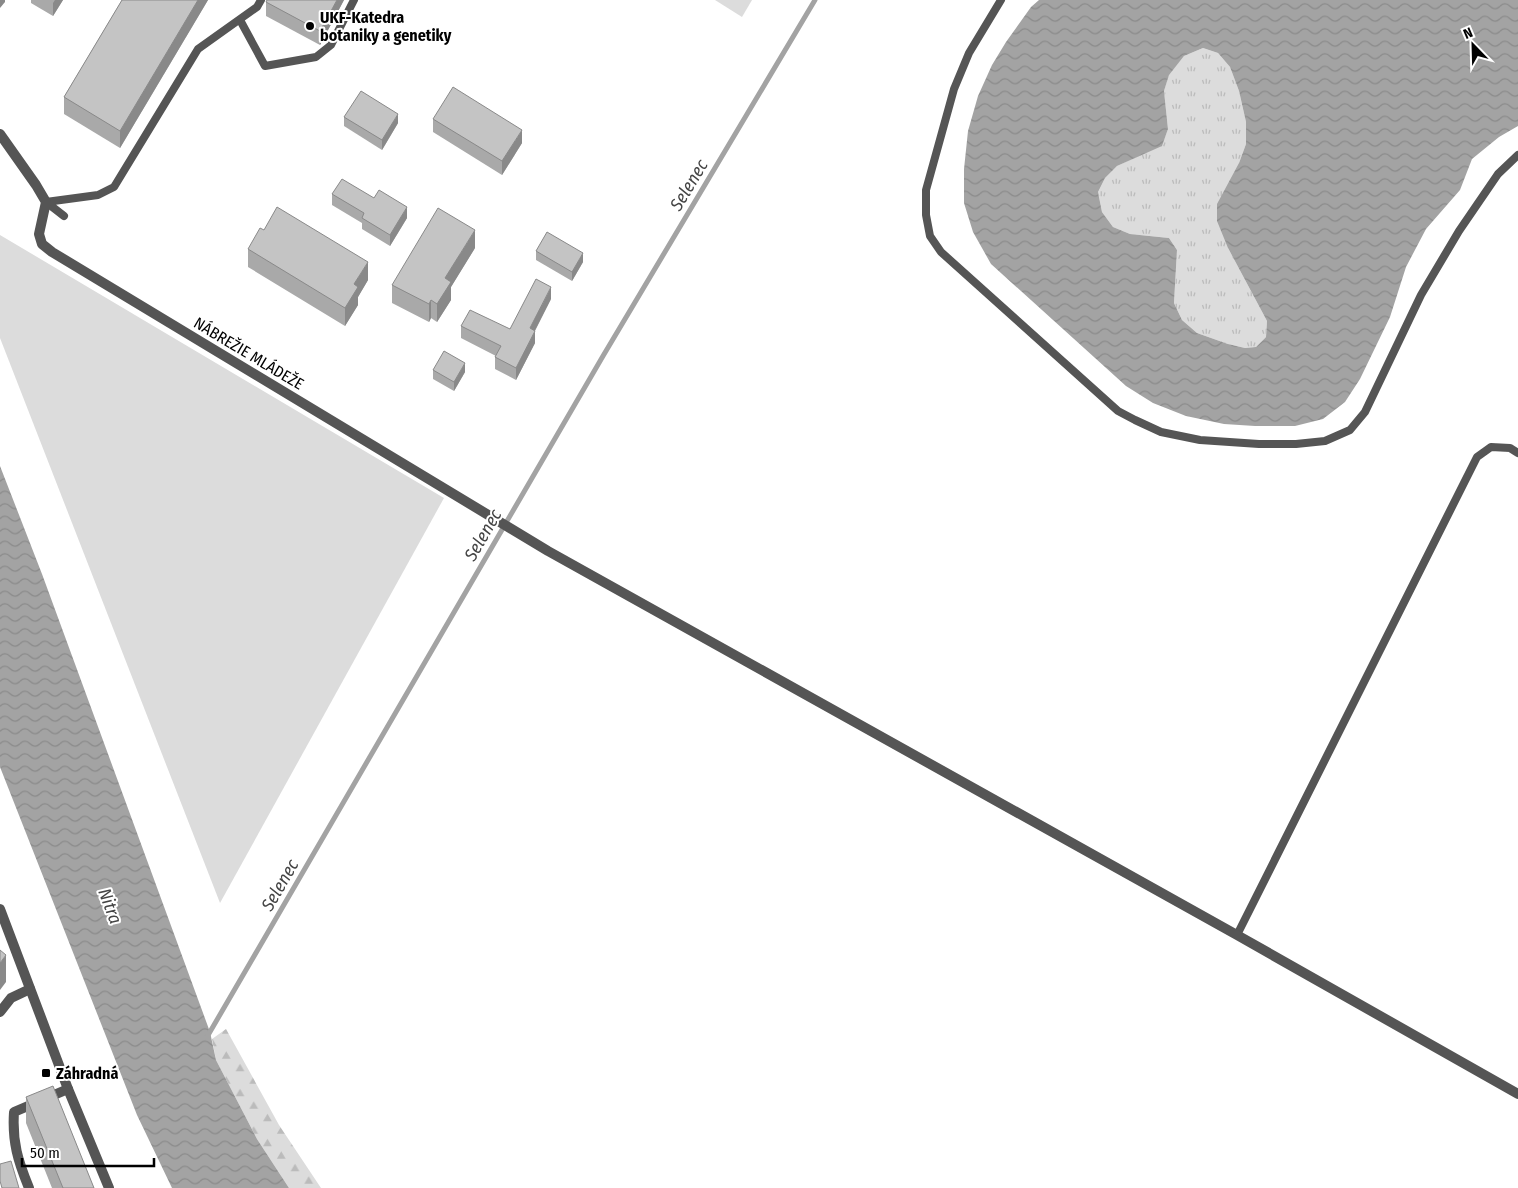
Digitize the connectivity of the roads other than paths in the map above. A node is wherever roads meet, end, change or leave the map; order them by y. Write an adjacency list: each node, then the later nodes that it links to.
1 (262, 0): 4 (lane)
2 (354, 0): 4 (lane)
3 (1001, 0): 6 (lane)
4 (240, 20): 7 (lane)
5 (0, 134): 7 (street)
6 (1518, 155)
7 (46, 202): 8 (lane); 11 (street, NÁBREŽIE MLÁDEŽE)
8 (64, 216)
9 (1518, 453): 11 (lane)
10 (0, 909): 12 (street)
11 (1237, 935): 15 (street, NÁBREŽIE MLÁDEŽE)
12 (30, 989): 13 (street); 14 (street)
13 (0, 1012)
14 (68, 1090): 16 (street); 17 (street)
15 (1518, 1094)
16 (29, 1188)
17 (108, 1188)

